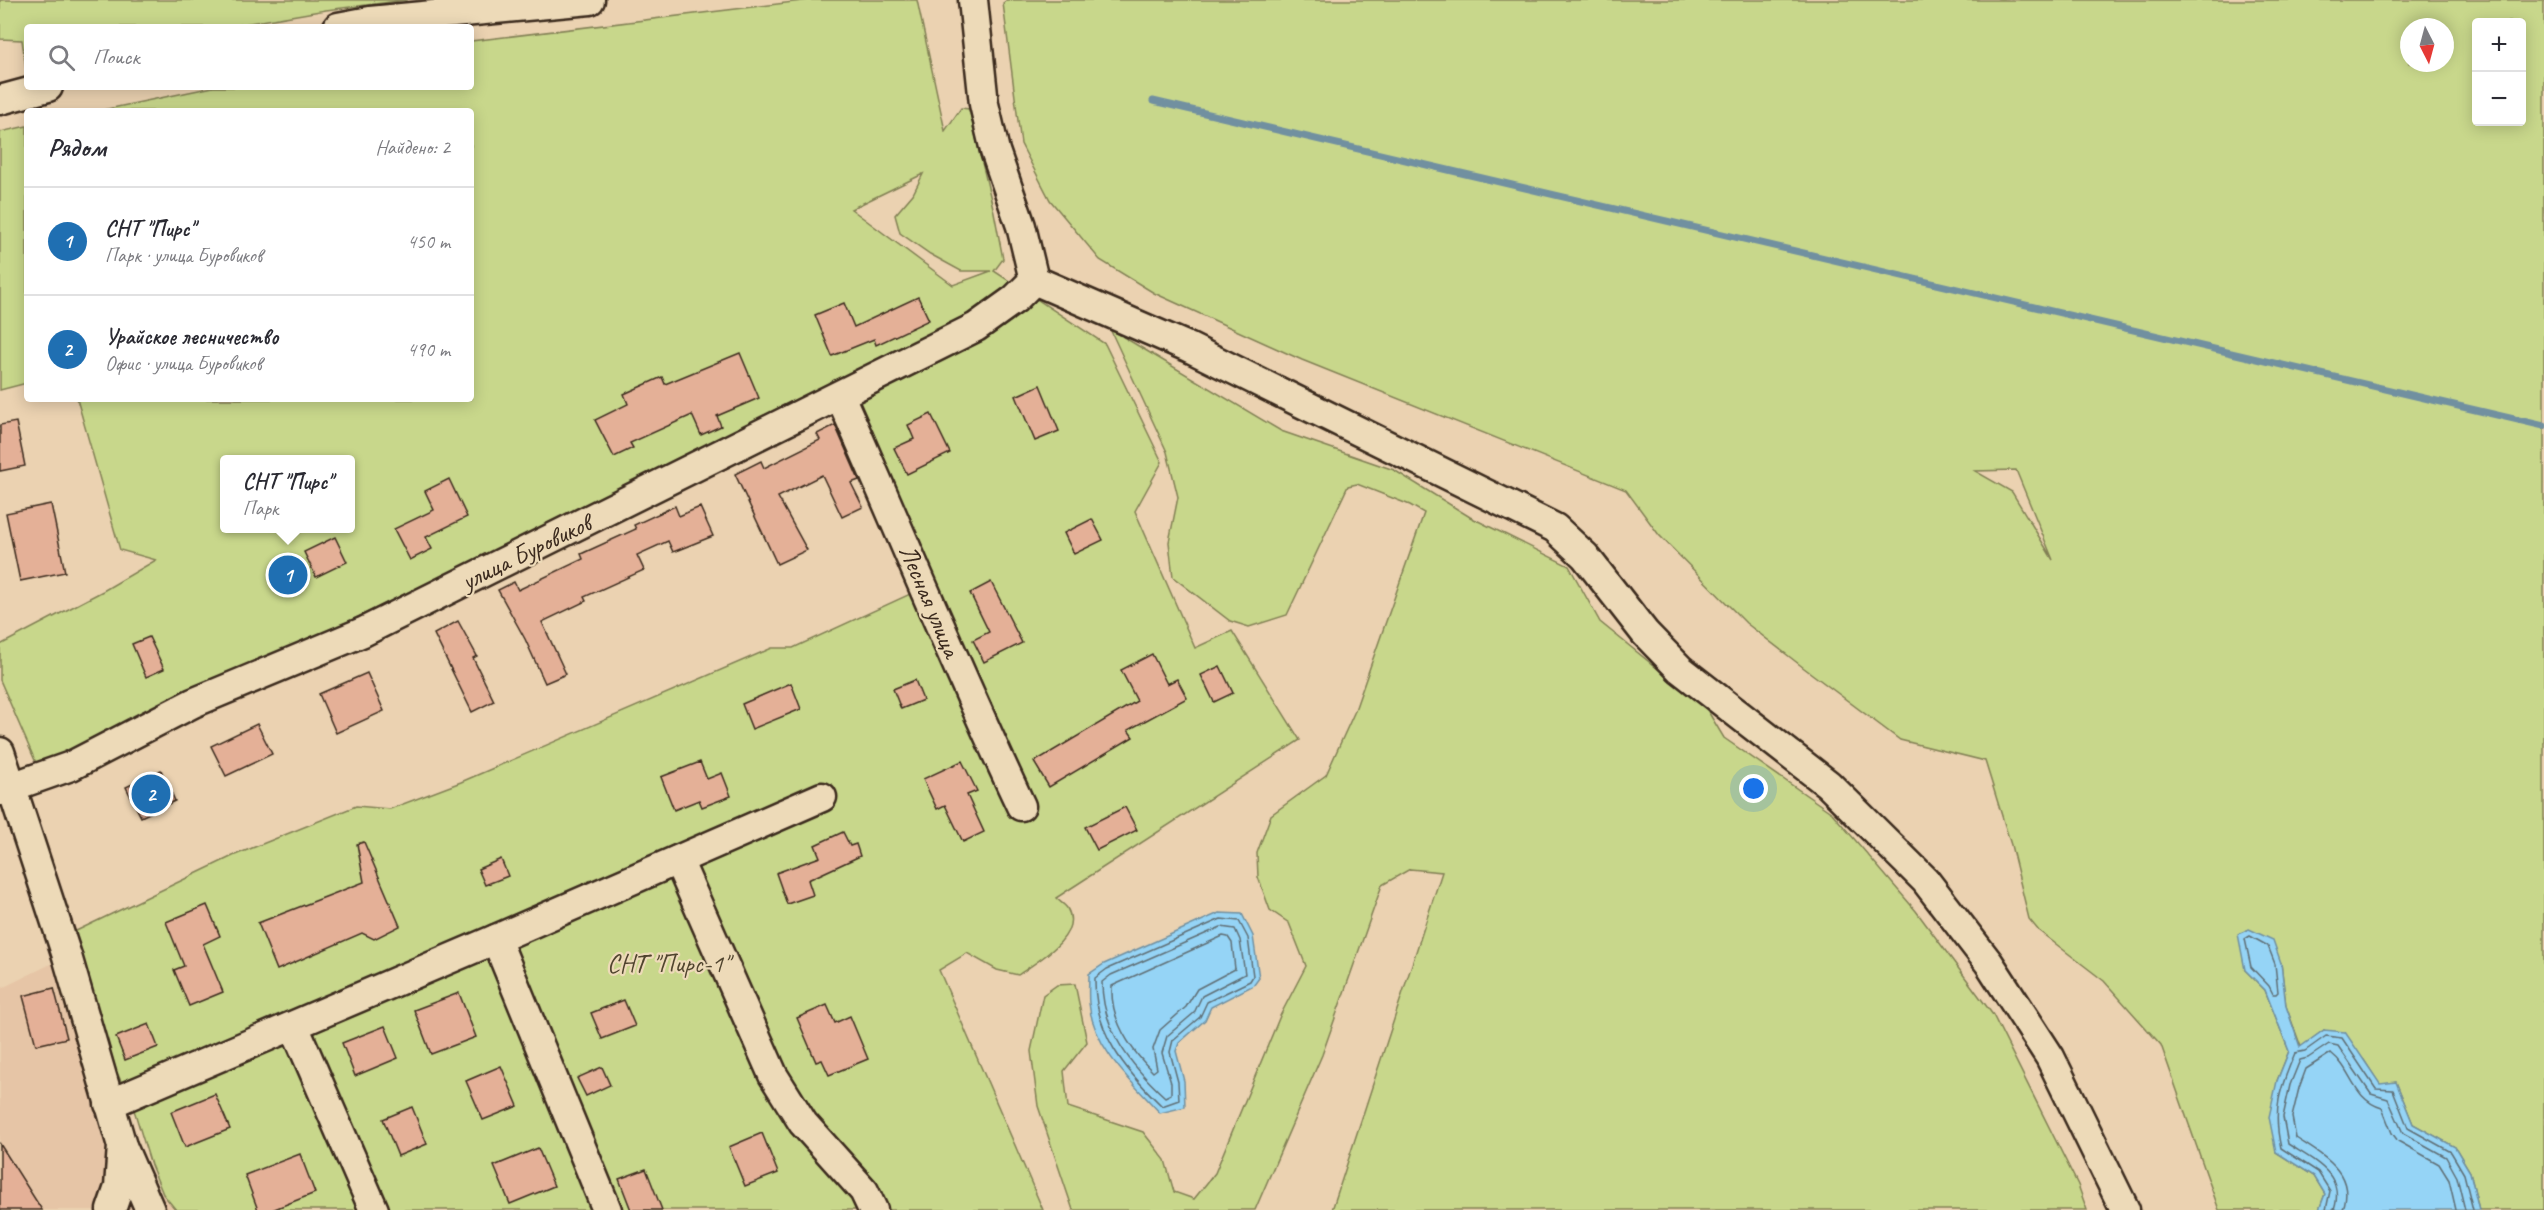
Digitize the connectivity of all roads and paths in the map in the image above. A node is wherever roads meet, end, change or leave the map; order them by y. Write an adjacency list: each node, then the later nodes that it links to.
1 (590, 0): 3 (street)
2 (973, 0): 7 (street)
3 (496, 4): 4 (street)
4 (354, 24)
5 (36, 90): 6 (street)
6 (0, 99)
7 (1034, 280): 8 (street, улица Буровиков); 23 (street)
8 (840, 396): 10 (street, улица Буровиков); 12 (street, Лесная улица)
9 (0, 752): 10 (street)
10 (6, 789): 16 (street)
11 (822, 797): 13 (street)
12 (1021, 806)
13 (678, 860): 14 (street); 22 (street)
14 (496, 939): 15 (street); 21 (street)
15 (294, 1026): 16 (street); 20 (street)
16 (109, 1104): 17 (street)
17 (122, 1146): 18 (street); 19 (street)
18 (111, 1210)
19 (150, 1210)
20 (374, 1210)
21 (607, 1210)
22 (873, 1210)
23 (2125, 1210)

